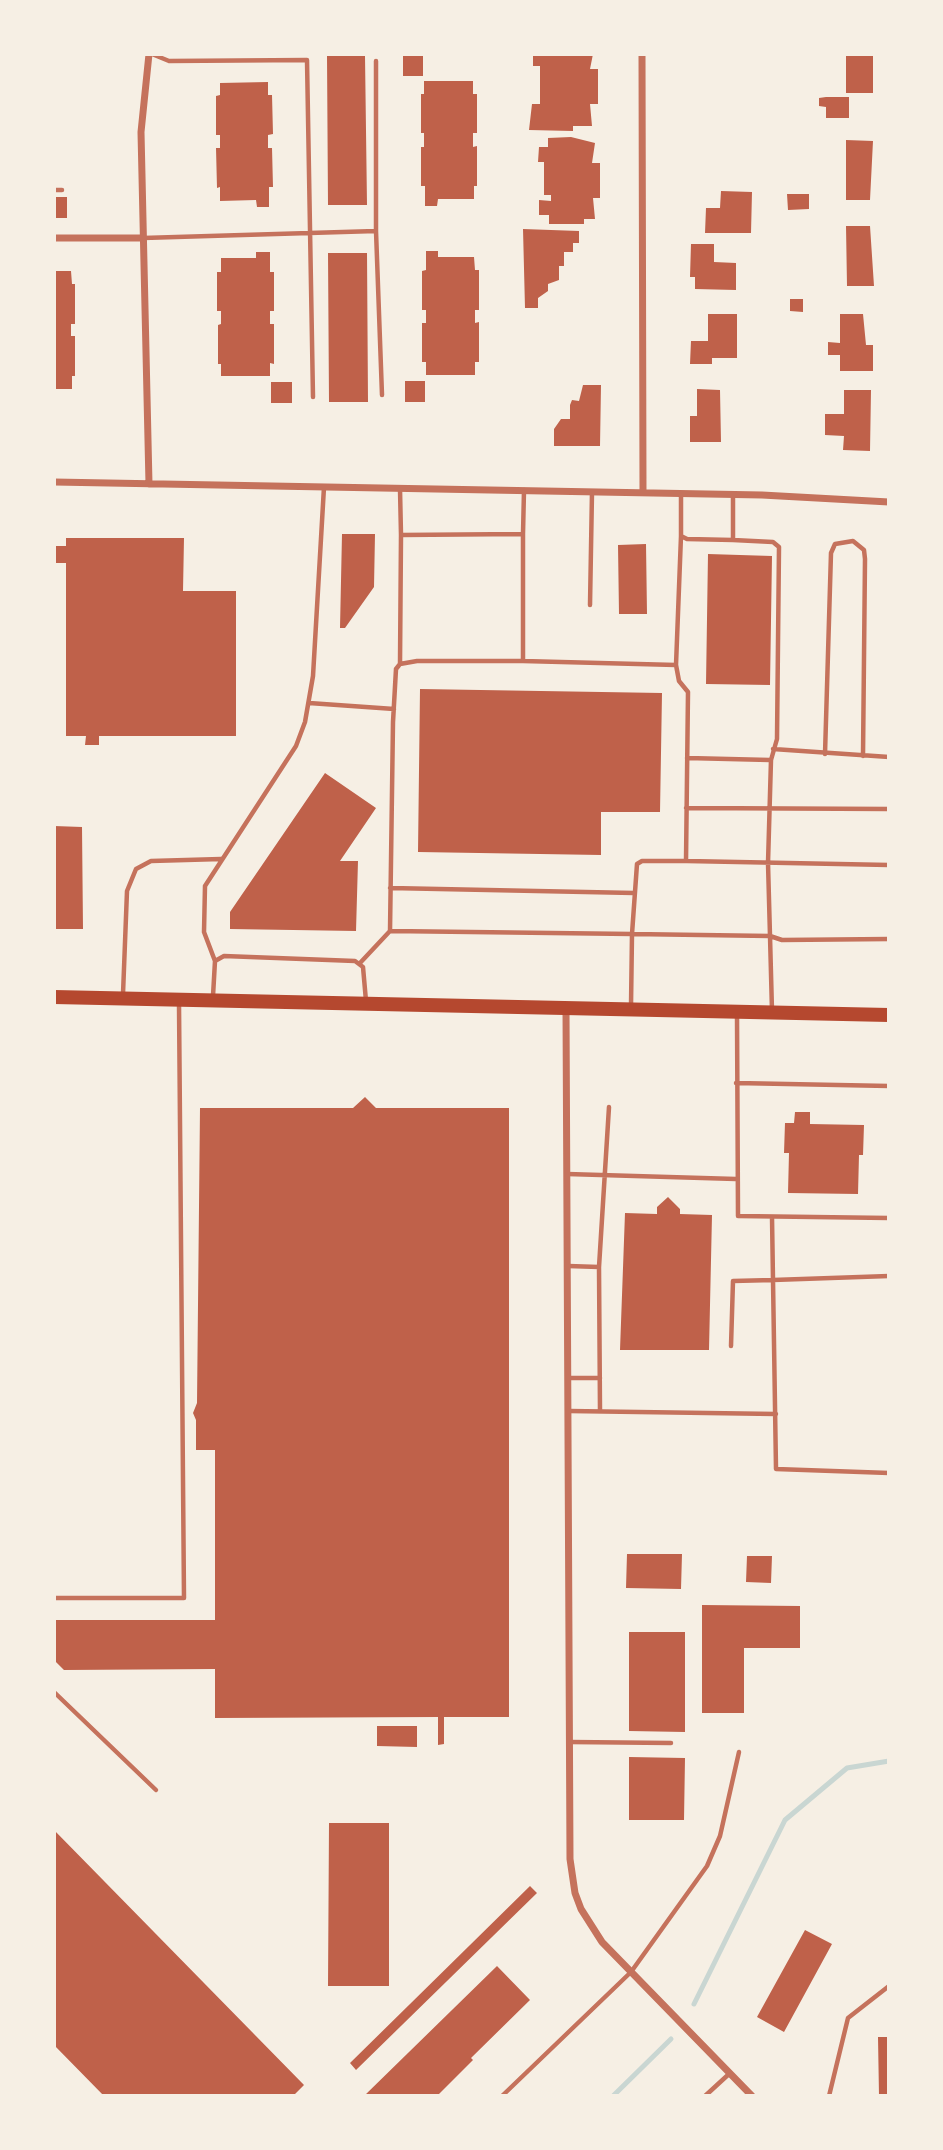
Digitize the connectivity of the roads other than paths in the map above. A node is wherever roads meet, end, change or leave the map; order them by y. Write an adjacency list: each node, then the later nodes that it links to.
1 (150, 54): 7 (lane); 9 (street)
2 (642, 54): 18 (street)
3 (376, 61): 6 (lane)
4 (54, 190): 5 (lane)
5 (62, 190)
6 (376, 231): 7 (lane); 10 (lane)
7 (309, 234): 9 (lane); 11 (lane)
8 (54, 238): 9 (street)
9 (142, 238): 13 (street)
10 (382, 395)
11 (313, 397)
12 (54, 482): 13 (street)
13 (149, 484): 14 (street)
14 (324, 487): 15 (street); 30 (lane)
15 (400, 488): 16 (street); 23 (lane)
16 (524, 490): 17 (street); 22 (lane)
17 (592, 492): 18 (street); 26 (lane)
18 (643, 493): 19 (street)
19 (681, 494): 20 (street); 24 (lane)
20 (733, 495): 21 (street); 25 (lane)
21 (889, 502)
22 (523, 534): 23 (lane); 27 (lane)
23 (401, 535): 28 (lane)
24 (681, 536): 25 (lane); 29 (lane)
25 (733, 540): 32 (lane)
26 (590, 605)
27 (523, 661): 28 (lane); 29 (lane)
28 (400, 664): 31 (lane)
29 (676, 665): 36 (lane)
30 (309, 703): 31 (lane); 41 (lane)
31 (394, 709): 45 (lane)
32 (773, 749): 33 (lane); 37 (lane)
33 (825, 754): 34 (lane); 34 (lane)
34 (863, 756): 35 (lane)
35 (889, 757)
36 (687, 758): 37 (lane); 39 (lane)
37 (771, 760): 38 (lane)
38 (772, 807): 39 (lane); 40 (lane); 43 (lane)
39 (686, 808): 42 (lane)
40 (889, 809)
41 (222, 859): 51 (lane); 54 (lane)
42 (687, 861): 43 (lane); 46 (lane)
43 (768, 863): 44 (lane); 49 (lane)
44 (889, 865)
45 (390, 888): 46 (lane); 47 (lane)
46 (634, 893): 48 (lane)
47 (390, 931): 48 (lane); 52 (lane)
48 (632, 934): 49 (lane); 59 (lane)
49 (770, 936): 50 (lane); 61 (lane)
50 (889, 939)
51 (215, 961): 52 (lane); 56 (lane)
52 (360, 963): 57 (lane)
53 (54, 998): 54 (main road)
54 (123, 999): 55 (main road)
55 (179, 1000): 56 (main road); 82 (lane)
56 (213, 1000): 57 (main road)
57 (366, 1004): 58 (main road)
58 (566, 1009): 59 (main road); 66 (street)
59 (631, 1010): 60 (main road)
60 (737, 1012): 61 (main road); 63 (lane)
61 (772, 1013): 62 (main road)
62 (889, 1015)
63 (736, 1083): 64 (lane); 68 (lane)
64 (889, 1086)
65 (609, 1107): 67 (lane)
66 (567, 1174): 67 (lane); 71 (street)
67 (605, 1177): 68 (lane); 72 (lane)
68 (736, 1179): 69 (lane)
69 (772, 1217): 70 (lane); 74 (lane)
70 (889, 1218)
71 (567, 1266): 72 (lane); 76 (street)
72 (599, 1267): 77 (lane)
73 (889, 1276): 74 (lane)
74 (773, 1280): 75 (lane); 80 (lane)
75 (731, 1346)
76 (568, 1378): 77 (lane); 78 (street)
77 (600, 1378): 79 (lane)
78 (569, 1411): 79 (lane); 84 (street)
79 (600, 1411): 80 (lane)
80 (776, 1414): 81 (lane)
81 (889, 1473)
82 (54, 1598)
83 (54, 1692): 87 (lane)
84 (570, 1742): 85 (lane); 88 (street)
85 (671, 1743)
86 (739, 1752): 88 (lane)
87 (156, 1790)
88 (631, 1972): 90 (street); 91 (lane)
89 (889, 1986): 94 (lane)
90 (730, 2073): 92 (lane); 93 (street)
91 (502, 2096)
92 (705, 2096)
93 (752, 2096)
94 (829, 2096)

